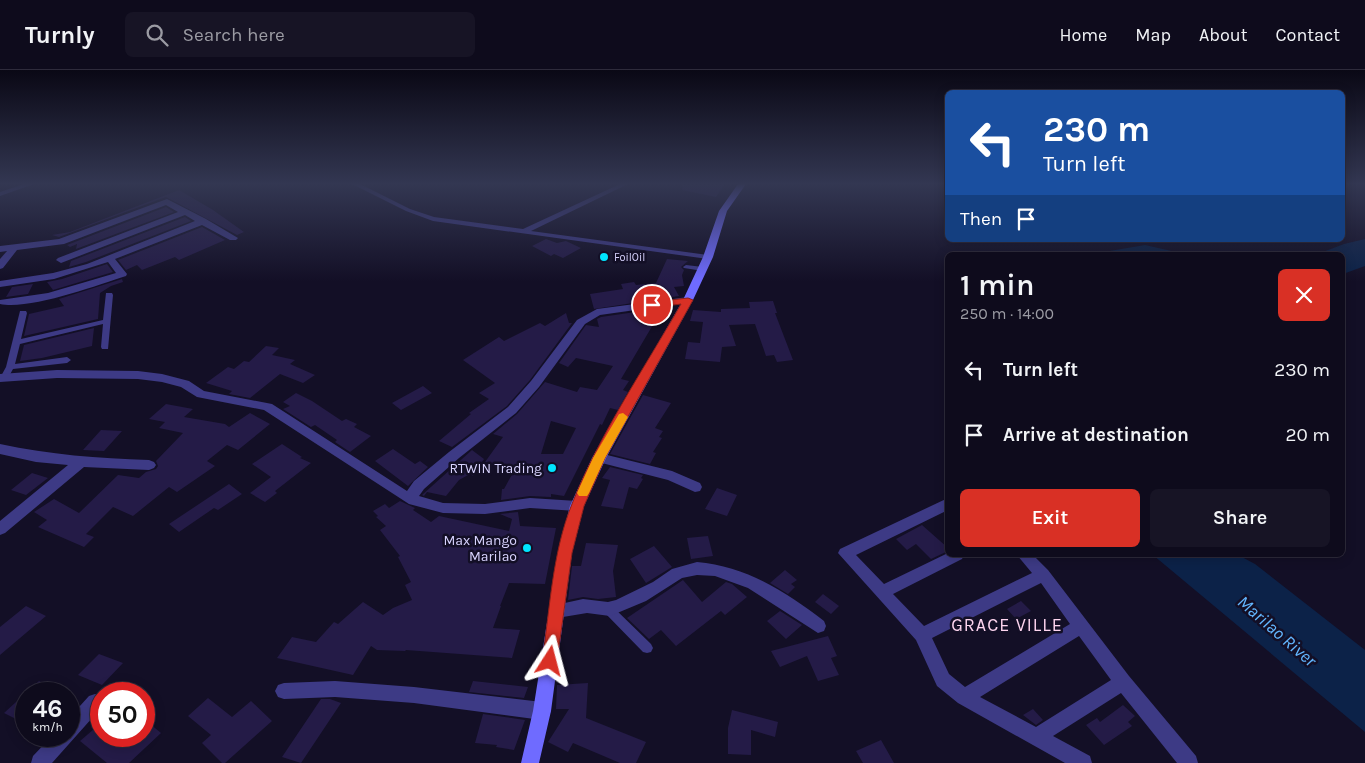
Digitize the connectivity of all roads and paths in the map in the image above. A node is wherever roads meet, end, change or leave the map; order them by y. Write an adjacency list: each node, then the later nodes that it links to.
1 (130, 216): 10 (street)
2 (175, 216): 15 (street)
3 (194, 216): 7 (street)
4 (426, 216): 8 (lane)
5 (558, 216): 8 (lane)
6 (721, 216): 13 (main road)
7 (202, 221): 9 (street); 14 (street)
8 (525, 232): 13 (lane)
9 (233, 238)
10 (61, 242): 11 (street); 15 (street)
11 (14, 248): 12 (street); 16 (street)
12 (0, 249)
13 (708, 257): 18 (main road)
14 (110, 259): 19 (street); 23 (street)
15 (61, 260): 19 (street)
16 (0, 266)
17 (686, 267): 18 (lane)
18 (702, 269): 22 (main road)
19 (54, 276): 20 (street)
20 (0, 284)
21 (109, 295): 25 (lane)
22 (688, 300): 31 (main road); 35 (street)
23 (2, 302)
24 (23, 313): 26 (lane)
25 (107, 321): 26 (lane); 27 (lane)
26 (16, 342): 29 (lane)
27 (105, 347)
28 (67, 360): 29 (lane)
29 (5, 374): 35 (street)
30 (0, 448): 32 (street)
31 (599, 458): 34 (street); 37 (main road)
32 (81, 462): 33 (street); 38 (street)
33 (149, 465)
34 (695, 487)
35 (409, 499): 37 (street)
36 (945, 505): 42 (street)
37 (577, 506): 44 (main road)
38 (0, 529)
39 (953, 557): 42 (street)
40 (1026, 557): 41 (street)
41 (1043, 575): 46 (street); 47 (street)
42 (882, 592): 47 (street)
43 (608, 609): 44 (street); 45 (street); 48 (lane)
44 (557, 611): 53 (main road)
45 (818, 626)
46 (1081, 626): 49 (street); 51 (street)
47 (922, 635): 51 (street)
48 (647, 648)
49 (1123, 682): 55 (street); 60 (street)
50 (284, 690): 53 (street)
51 (964, 696): 55 (street)
52 (90, 708): 54 (street)
53 (542, 711): 58 (main road)
54 (80, 719)
55 (1036, 737): 59 (street)
56 (54, 747): 57 (street)
57 (40, 763)
58 (530, 763)
59 (1083, 763)
60 (1190, 763)

